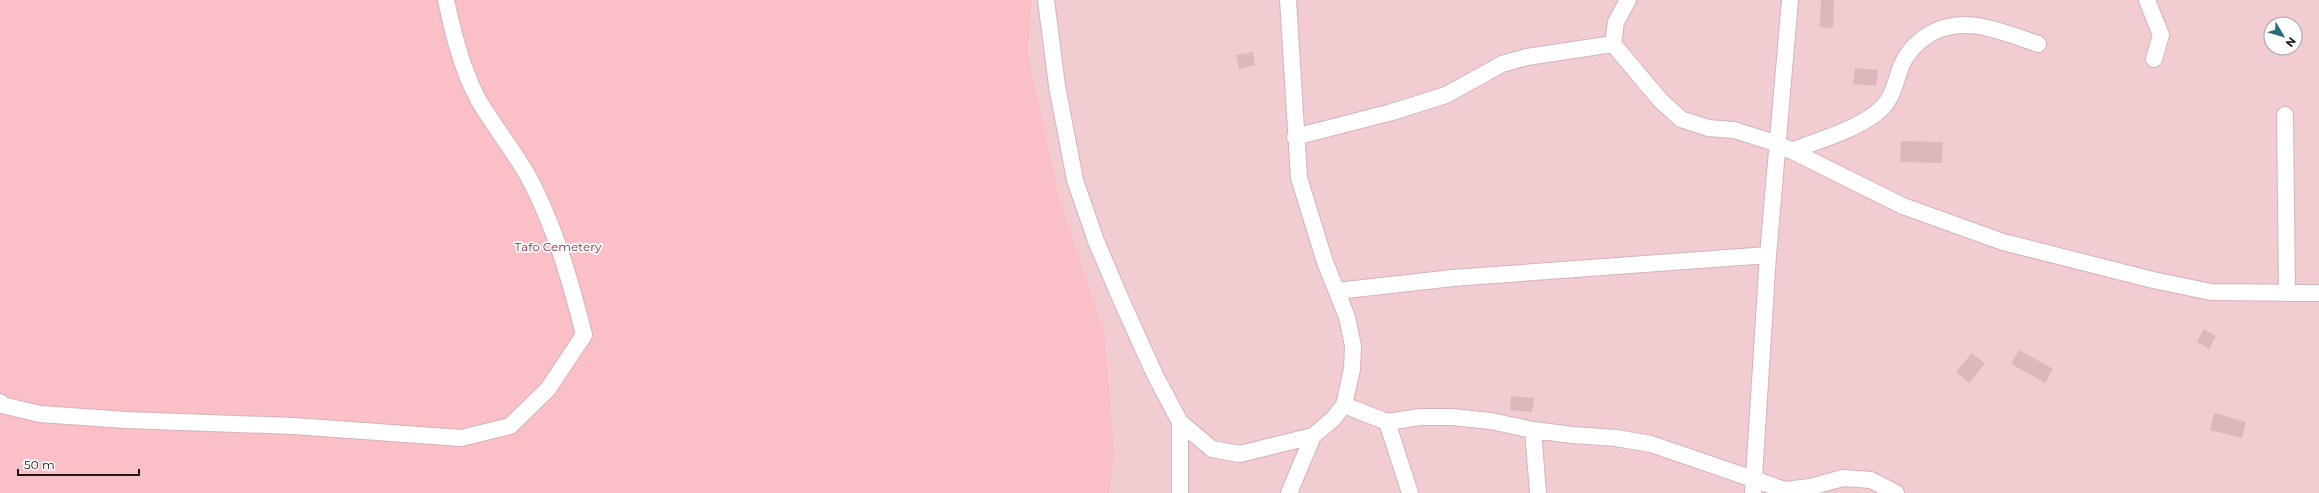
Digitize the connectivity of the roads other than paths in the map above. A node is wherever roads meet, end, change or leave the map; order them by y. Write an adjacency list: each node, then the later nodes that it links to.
1 (446, 0): 17 (street)
2 (1046, 0): 19 (street)
3 (1288, 0): 11 (street)
4 (1628, 0): 7 (street)
5 (1790, 0): 12 (street)
6 (2146, 0): 9 (street)
7 (1613, 44): 11 (street); 12 (street)
8 (2038, 44): 12 (street)
9 (2154, 59)
10 (2286, 115): 15 (street)
11 (1296, 137): 14 (street)
12 (1785, 148): 13 (street); 15 (street)
13 (1768, 255): 14 (street); 23 (street)
14 (1337, 291): 18 (street)
15 (2287, 293): 16 (street)
16 (2319, 293)
17 (0, 402)
18 (1344, 406): 20 (street); 22 (street)
19 (1180, 422): 22 (street); 24 (street)
20 (1387, 422): 21 (street); 26 (street)
21 (1533, 430): 23 (street); 27 (street)
22 (1313, 436): 25 (street)
23 (1753, 486): 28 (street)
24 (1180, 493)
25 (1289, 493)
26 (1410, 493)
27 (1538, 493)
28 (1896, 493)

